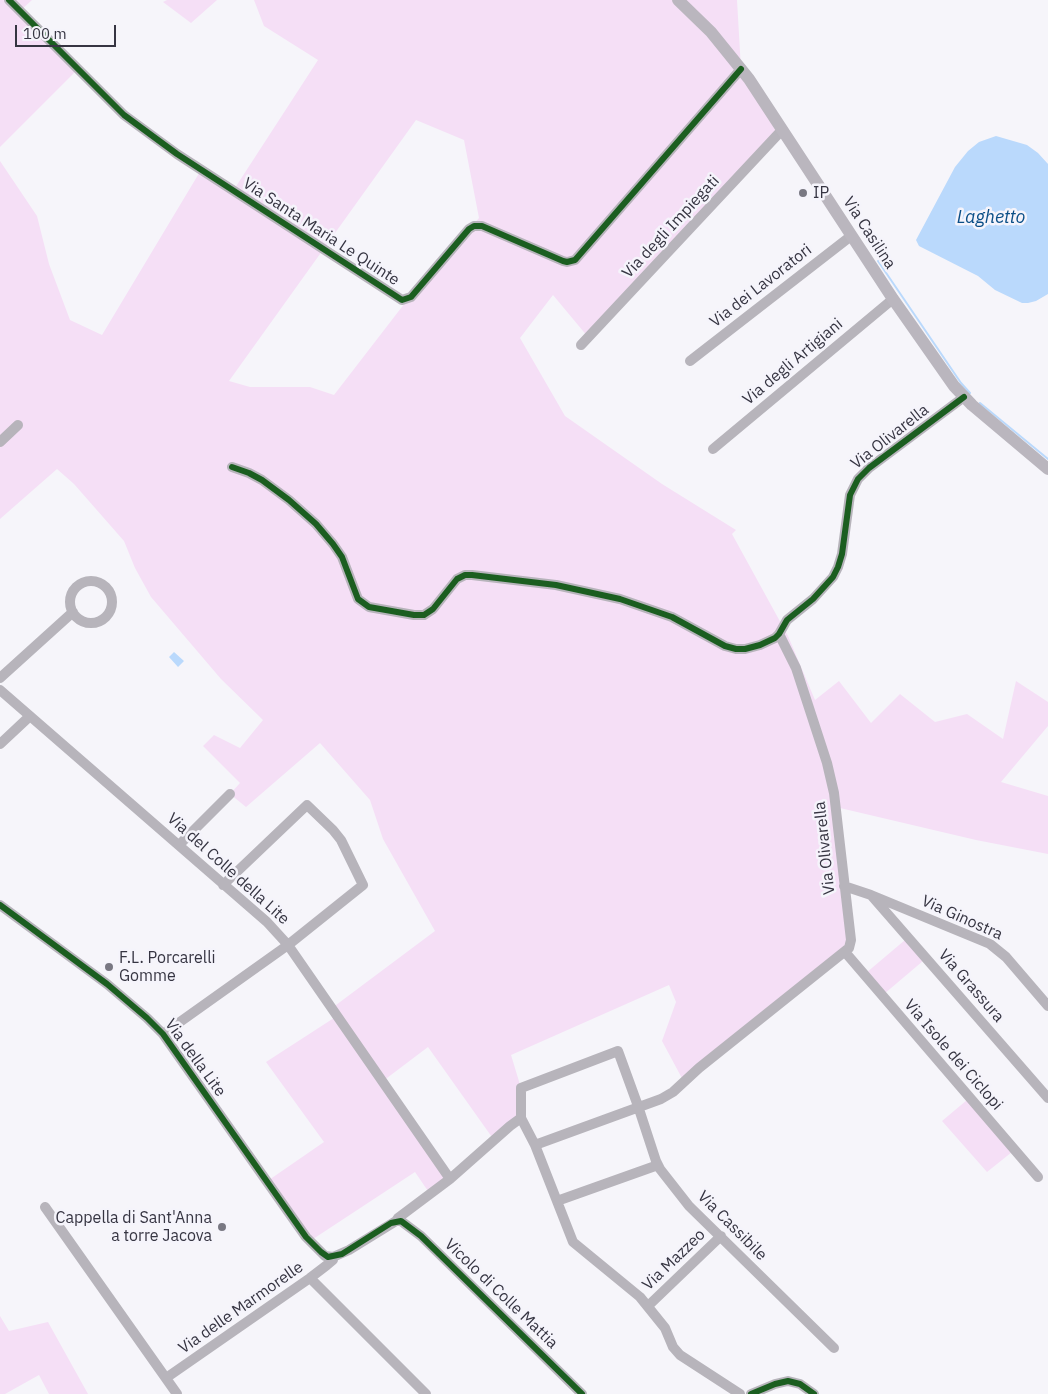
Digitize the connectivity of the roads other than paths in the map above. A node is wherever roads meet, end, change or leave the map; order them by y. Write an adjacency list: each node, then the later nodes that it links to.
1 (9, 0): 3 (street, Via Santa Maria Le Quinte)
2 (678, 0): 3 (main road, Via Casilina)
3 (741, 69): 4 (main road, Via Casilina)
4 (782, 130): 5 (main road, Via Casilina); 7 (street, Via degli Impiegati)
5 (851, 236): 6 (main road, Via Casilina); 8 (street, Via dei Lavoratori)
6 (893, 299): 9 (main road, Via Casilina); 12 (street, Via degli Artigiani)
7 (581, 345)
8 (690, 361)
9 (964, 397): 14 (main road, Via Casilina); 16 (street, Via Olivarella)
10 (18, 426): 11 (street)
11 (0, 442)
12 (713, 449)
13 (232, 467): 16 (street)
14 (1048, 470)
15 (73, 612): 15 (street); 17 (street)
16 (779, 634): 24 (street, Via Olivarella)
17 (0, 678)
18 (0, 690): 19 (street, Via del Colle della Lite)
19 (30, 716): 20 (street); 22 (street, Via del Colle della Lite)
20 (0, 744)
21 (230, 794): 22 (street)
22 (179, 845): 23 (street, Via del Colle della Lite)
23 (223, 885): 27 (street, Via del Colle della Lite); 27 (street)
24 (844, 886): 25 (street, Via Ginostra); 28 (street, Via Olivarella)
25 (871, 895): 29 (street, Via Ginostra); 31 (street, Via Grassura)
26 (0, 905): 30 (street, Via della Lite)
27 (288, 945): 30 (street); 37 (street, Via del Colle della Lite)
28 (844, 952): 32 (street); 36 (street, Via Isole dei Ciclopi)
29 (1048, 1006)
30 (163, 1034): 42 (street, Via della Lite)
31 (1048, 1098)
32 (638, 1106): 33 (street, Via Cassibile); 34 (street); 35 (street, Via Cassibile)
33 (522, 1118): 34 (street); 37 (street, Via delle Marmorelle)
34 (535, 1145): 38 (street)
35 (658, 1166): 38 (street); 41 (street, Via Cassibile)
36 (1038, 1177)
37 (450, 1178): 40 (street, Via delle Marmorelle)
38 (557, 1201): 44 (street)
39 (45, 1207): 46 (street)
40 (396, 1221): 42 (street, Via delle Marmorelle); 49 (street, Vicolo di Colle Mattia)
41 (721, 1236): 44 (street, Via Mazzeo); 45 (street, Via Cassibile)
42 (333, 1257): 43 (street, Via delle Marmorelle)
43 (310, 1278): 46 (street, Via delle Marmorelle); 48 (street)
44 (648, 1306): 50 (street)
45 (834, 1348)
46 (166, 1378): 47 (street)
47 (177, 1394)
48 (426, 1394)
49 (582, 1394)
50 (740, 1394)
51 (751, 1394): 52 (street)
52 (814, 1394)

